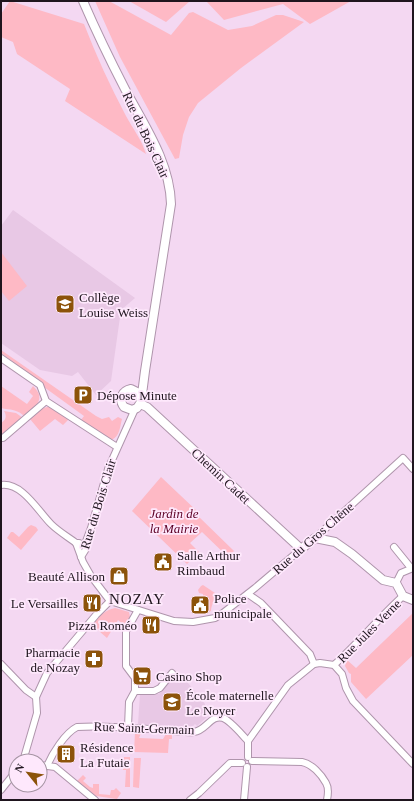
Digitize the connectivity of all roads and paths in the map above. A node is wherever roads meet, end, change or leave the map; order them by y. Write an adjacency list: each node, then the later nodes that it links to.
1 (83, 1): 3 (street, Rue du Bois Clair)
2 (1, 358): 5 (street)
3 (145, 371): 4 (street, Rue du Bois Clair); 6 (street, Rue du Bois Clair)
4 (134, 390): 6 (street, Chemin Cadet); 6 (street, Rue du Bois Clair)
5 (46, 401): 7 (street); 8 (street)
6 (136, 405): 8 (street, Rue du Bois Clair); 15 (street, Chemin Cadet)
7 (1, 438)
8 (117, 447): 13 (street, Rue du Bois Clair)
9 (413, 469): 11 (street, Rue du Gros Chêne)
10 (1, 485): 12 (street)
11 (315, 538): 15 (street, Rue du Gros Chêne); 18 (street)
12 (76, 543): 13 (street); 16 (street)
13 (84, 544): 16 (street, Rue du Bois Clair)
14 (394, 547): 17 (street)
15 (301, 549): 19 (street, Rue du Gros Chêne)
16 (81, 557): 22 (street, Rue du Bois Clair)
17 (412, 568): 18 (street)
18 (396, 583): 20 (street)
19 (248, 594): 23 (street, Rue du Gros Chêne); 25 (street)
20 (403, 596): 21 (street); 26 (street, Rue Jules Verne)
21 (413, 600)
22 (110, 601): 23 (street); 29 (street)
23 (138, 610): 28 (street)
24 (1, 664): 29 (street)
25 (314, 664): 26 (street); 31 (street)
26 (334, 665): 35 (street)
27 (172, 672): 28 (street)
28 (135, 691): 30 (street)
29 (36, 697): 32 (street)
30 (129, 727): 31 (street, Rue Saint-Germain); 34 (street, Rue Saint-Germain)
31 (248, 741): 33 (street)
32 (25, 753)
33 (250, 759): 36 (street); 43 (street)
34 (48, 760)
35 (413, 764)
36 (244, 765): 41 (street); 42 (street)
37 (48, 766): 40 (street)
38 (8, 781): 39 (street)
39 (1, 790)
40 (93, 800)
41 (190, 800)
42 (244, 800)
43 (327, 800)

